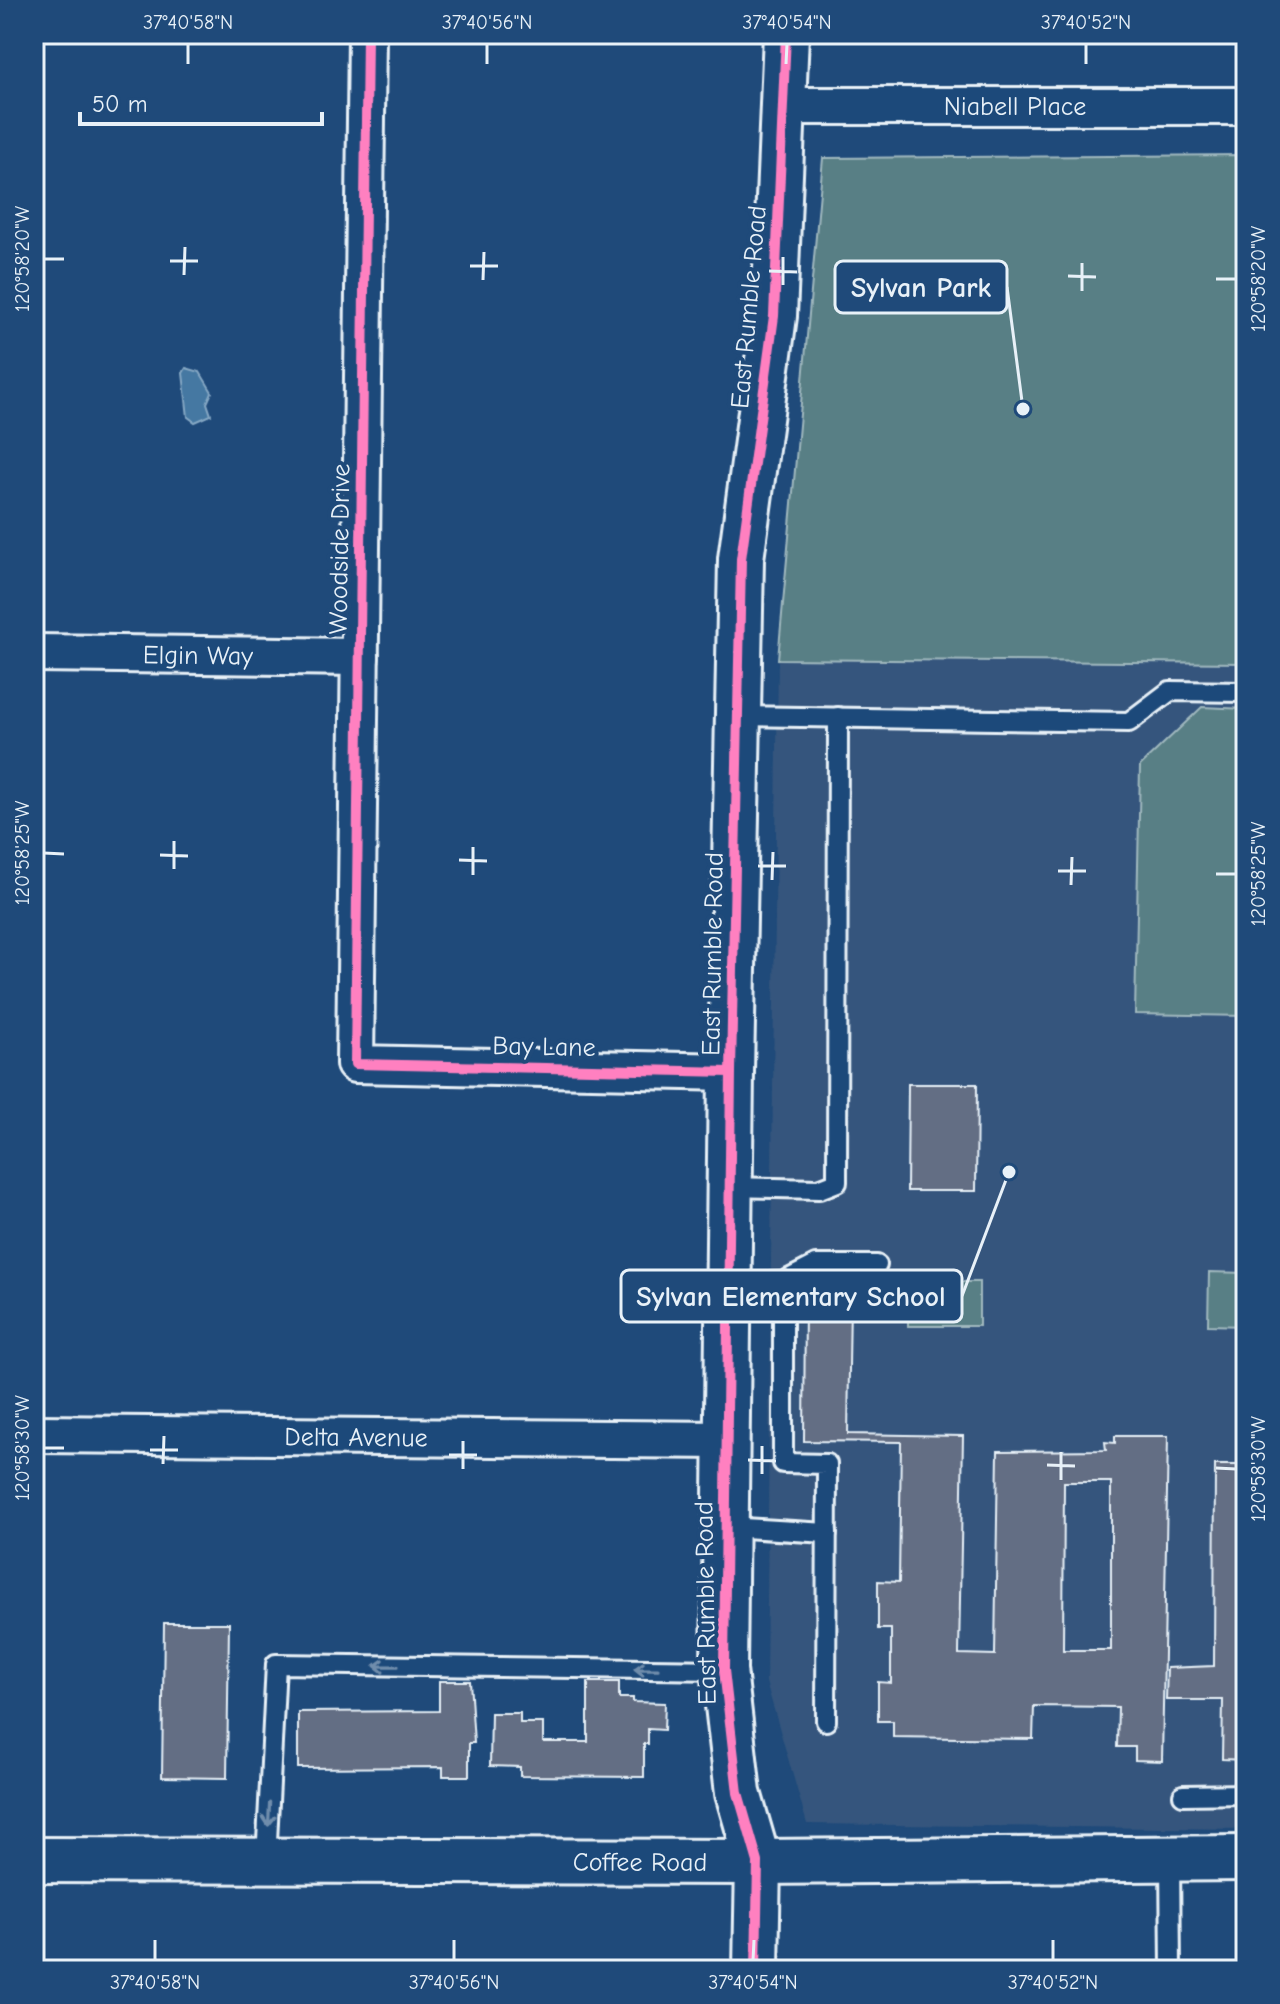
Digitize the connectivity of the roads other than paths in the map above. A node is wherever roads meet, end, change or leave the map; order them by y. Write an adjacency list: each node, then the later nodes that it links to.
1 (367, 34): 6 (street, Woodside Drive)
2 (786, 34): 3 (street, East Rumble Road)
3 (785, 106): 4 (street, Niabell Place); 8 (street, East Rumble Road)
4 (1246, 106)
5 (34, 653): 6 (street, Elgin Way)
6 (360, 657): 10 (street, Woodside Drive)
7 (1246, 692): 9 (lane)
8 (738, 716): 9 (lane); 11 (street, East Rumble Road)
9 (838, 717): 12 (lane)
10 (355, 1064): 11 (street, Bay Lane)
11 (731, 1072): 12 (street, East Rumble Road)
12 (730, 1187): 15 (street, East Rumble Road)
13 (877, 1265): 14 (lane)
14 (783, 1282): 15 (lane); 19 (lane)
15 (728, 1285): 17 (street, East Rumble Road)
16 (34, 1434): 17 (street, Delta Avenue)
17 (726, 1440): 18 (street, East Rumble Road)
18 (725, 1526): 19 (lane); 20 (street, East Rumble Road)
19 (827, 1533): 21 (lane)
20 (724, 1670): 27 (lane, one-way to 27); 28 (street, East Rumble Road)
21 (826, 1721)
22 (1246, 1794): 23 (lane)
23 (1183, 1795)
24 (1170, 1858): 25 (street, Coffee Road); 28 (street, Coffee Road); 30 (lane)
25 (1246, 1858)
26 (34, 1860): 27 (street, Coffee Road)
27 (266, 1861): 28 (street, Coffee Road)
28 (758, 1862): 29 (street, East Rumble Road)
29 (756, 1970)
30 (1171, 1970)

